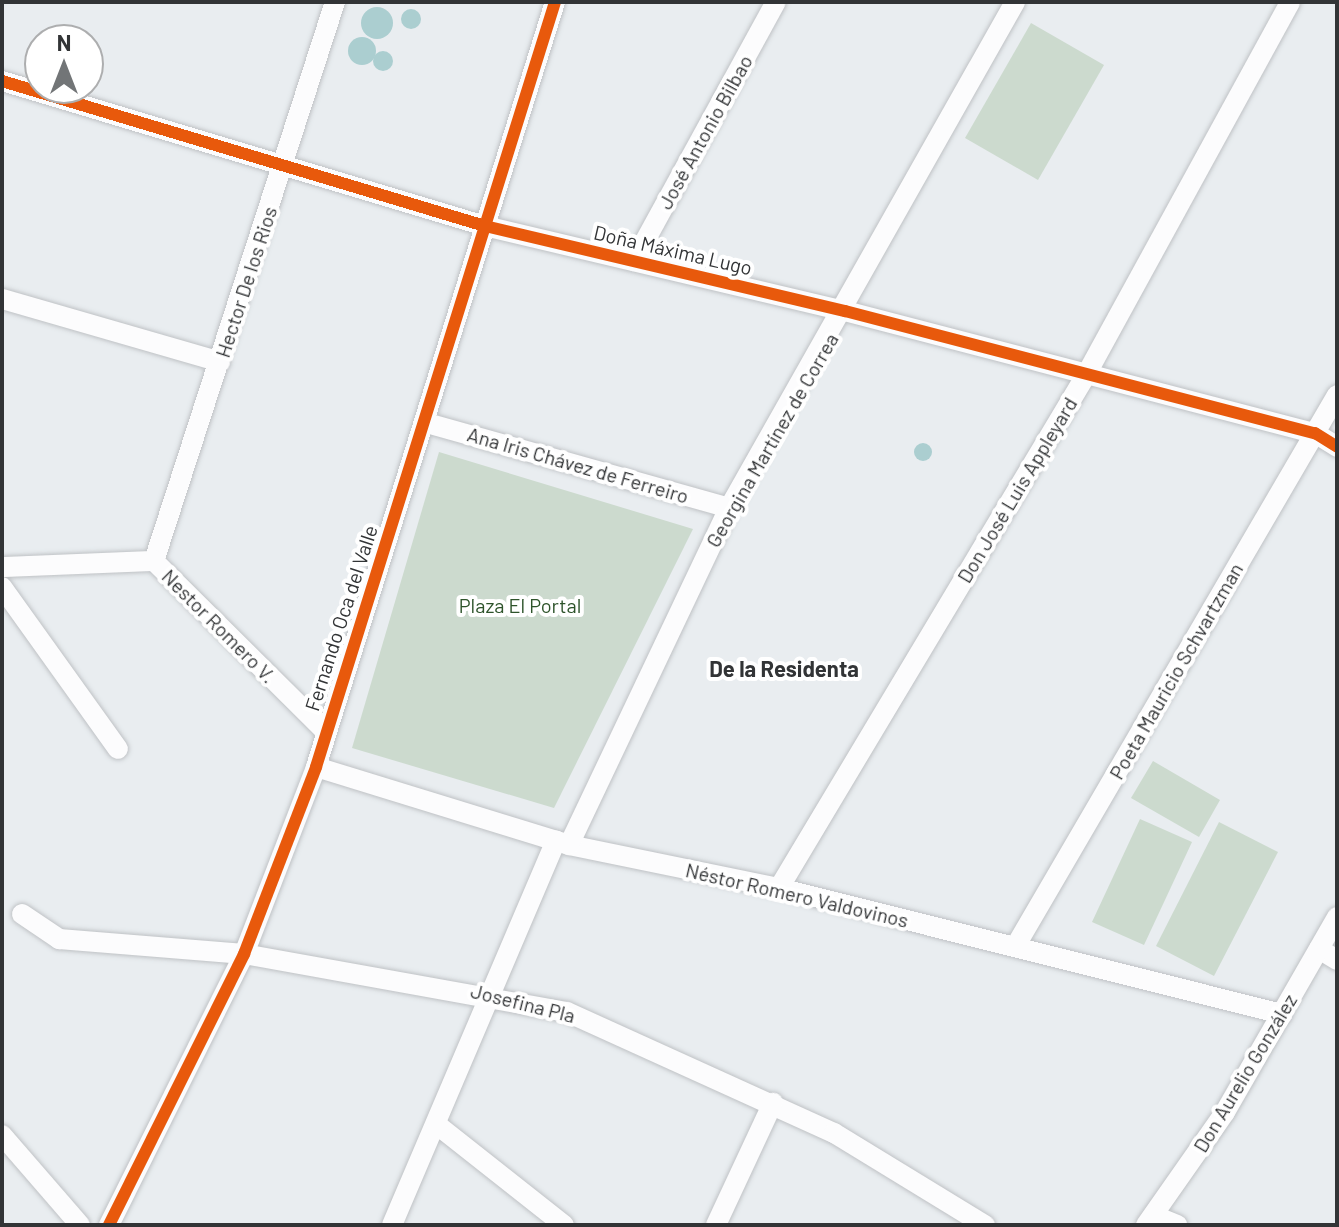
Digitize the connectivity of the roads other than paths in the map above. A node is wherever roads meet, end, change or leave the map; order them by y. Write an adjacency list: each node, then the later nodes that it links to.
1 (335, 2): 7 (street, Hector De los Rios)
2 (555, 2): 8 (street, Fernando Oca del Valle)
3 (776, 2): 9 (street, José Antonio Bilbao)
4 (1015, 2): 11 (street, Georgina Martínez de Correa)
5 (1290, 2): 13 (street, Don José Luis Appleyard)
6 (2, 81): 7 (street, Doña Máxima Lugo)
7 (284, 165): 8 (street, Doña Máxima Lugo); 12 (street, Hector De los Rios)
8 (485, 226): 9 (street, Doña Máxima Lugo); 15 (street, Fernando Oca del Valle)
9 (634, 261): 11 (street, Doña Máxima Lugo)
10 (2, 299): 12 (street)
11 (845, 311): 13 (street, Doña Máxima Lugo); 18 (street, Georgina Martínez de Correa)
12 (220, 362): 19 (street, Hector De los Rios)
13 (1086, 375): 16 (street, Doña Máxima Lugo); 26 (street, Don José Luis Appleyard)
14 (1337, 395): 16 (street, Poeta Mauricio Schvartzman)
15 (427, 423): 18 (street, Ana Iris Chávez de Ferreiro); 22 (street, Fernando Oca del Valle)
16 (1315, 433): 17 (street, Doña Máxima Lugo); 29 (street, Poeta Mauricio Schvartzman)
17 (1337, 447)
18 (729, 508): 25 (street, Georgina Martínez de Correa)
19 (154, 561): 20 (street, Nestor Romero V.); 22 (street, Nestor Romero V.)
20 (2, 567)
21 (2, 587): 23 (street)
22 (325, 731): 24 (street, Fernando Oca del Valle)
23 (118, 749)
24 (316, 767): 25 (street, Néstor Romero Valdovinos); 31 (street, Fernando Oca del Valle)
25 (563, 843): 26 (street, Néstor Romero Valdovinos); 33 (street, Georgina Martínez de Correa)
26 (779, 888): 29 (street, Néstor Romero Valdovinos)
27 (22, 914): 31 (street, Josefina Pla)
28 (1337, 917): 30 (street, Don Aurelio González)
29 (1015, 947): 34 (street, Néstor Romero Valdovinos)
30 (1319, 949): 32 (street); 34 (street, Don Aurelio González)
31 (244, 954): 33 (street, Josefina Pla); 40 (street, Fernando Oca del Valle)
32 (1337, 960)
33 (494, 993): 35 (street, Josefina Pla); 36 (street, Georgina Martínez de Correa)
34 (1282, 1014): 38 (street, Don Aurelio González)
35 (773, 1103): 43 (street); 44 (street, Josefina Pla)
36 (436, 1124): 41 (street, Georgina Martínez de Correa); 42 (street)
37 (2, 1135): 39 (street)
38 (1151, 1221): 45 (street)
39 (80, 1225)
40 (109, 1225)
41 (392, 1225)
42 (564, 1225)
43 (716, 1225)
44 (985, 1225)
45 (1177, 1225)

